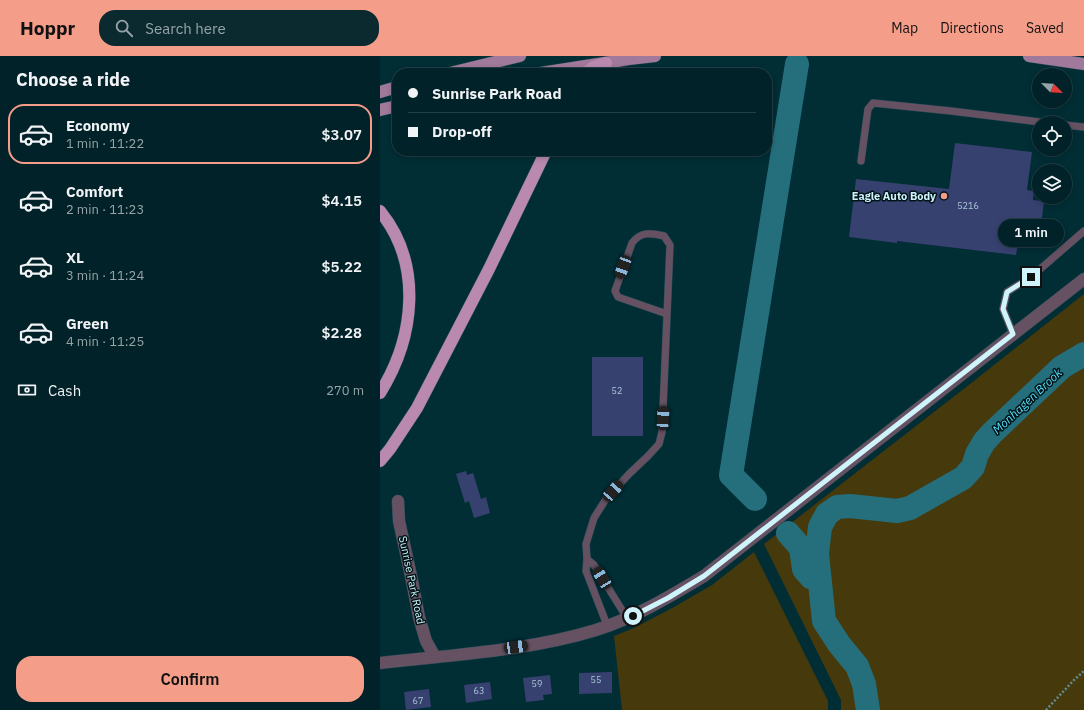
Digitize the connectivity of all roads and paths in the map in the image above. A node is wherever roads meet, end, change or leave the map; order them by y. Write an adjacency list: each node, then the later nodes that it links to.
1 (520, 56): 6 (main road)
2 (655, 56): 4 (main road)
3 (1029, 56): 5 (main road)
4 (606, 63): 7 (main road); 8 (highway)
5 (1084, 64)
6 (471, 68)
7 (574, 68)
8 (592, 68)
9 (392, 89): 10 (main road)
10 (380, 92)
11 (392, 107): 12 (main road)
12 (380, 110)
13 (1032, 121): 17 (lane)
14 (1072, 126): 15 (lane)
15 (1084, 127)
16 (544, 156): 24 (highway)
17 (861, 161)
18 (380, 211): 23 (highway)
19 (1084, 231): 22 (lane)
20 (1084, 279): 22 (street)
21 (667, 314): 21 (lane); 26 (lane)
22 (1013, 334): 27 (street)
23 (380, 393)
24 (380, 461)
25 (398, 501): 29 (street, Sunrise Park Road)
26 (587, 559): 27 (lane); 28 (lane)
27 (627, 618): 28 (street)
28 (607, 626): 29 (street)
29 (435, 657): 30 (street)
30 (380, 663)
31 (1084, 672): 32 (path)
32 (1046, 710)

